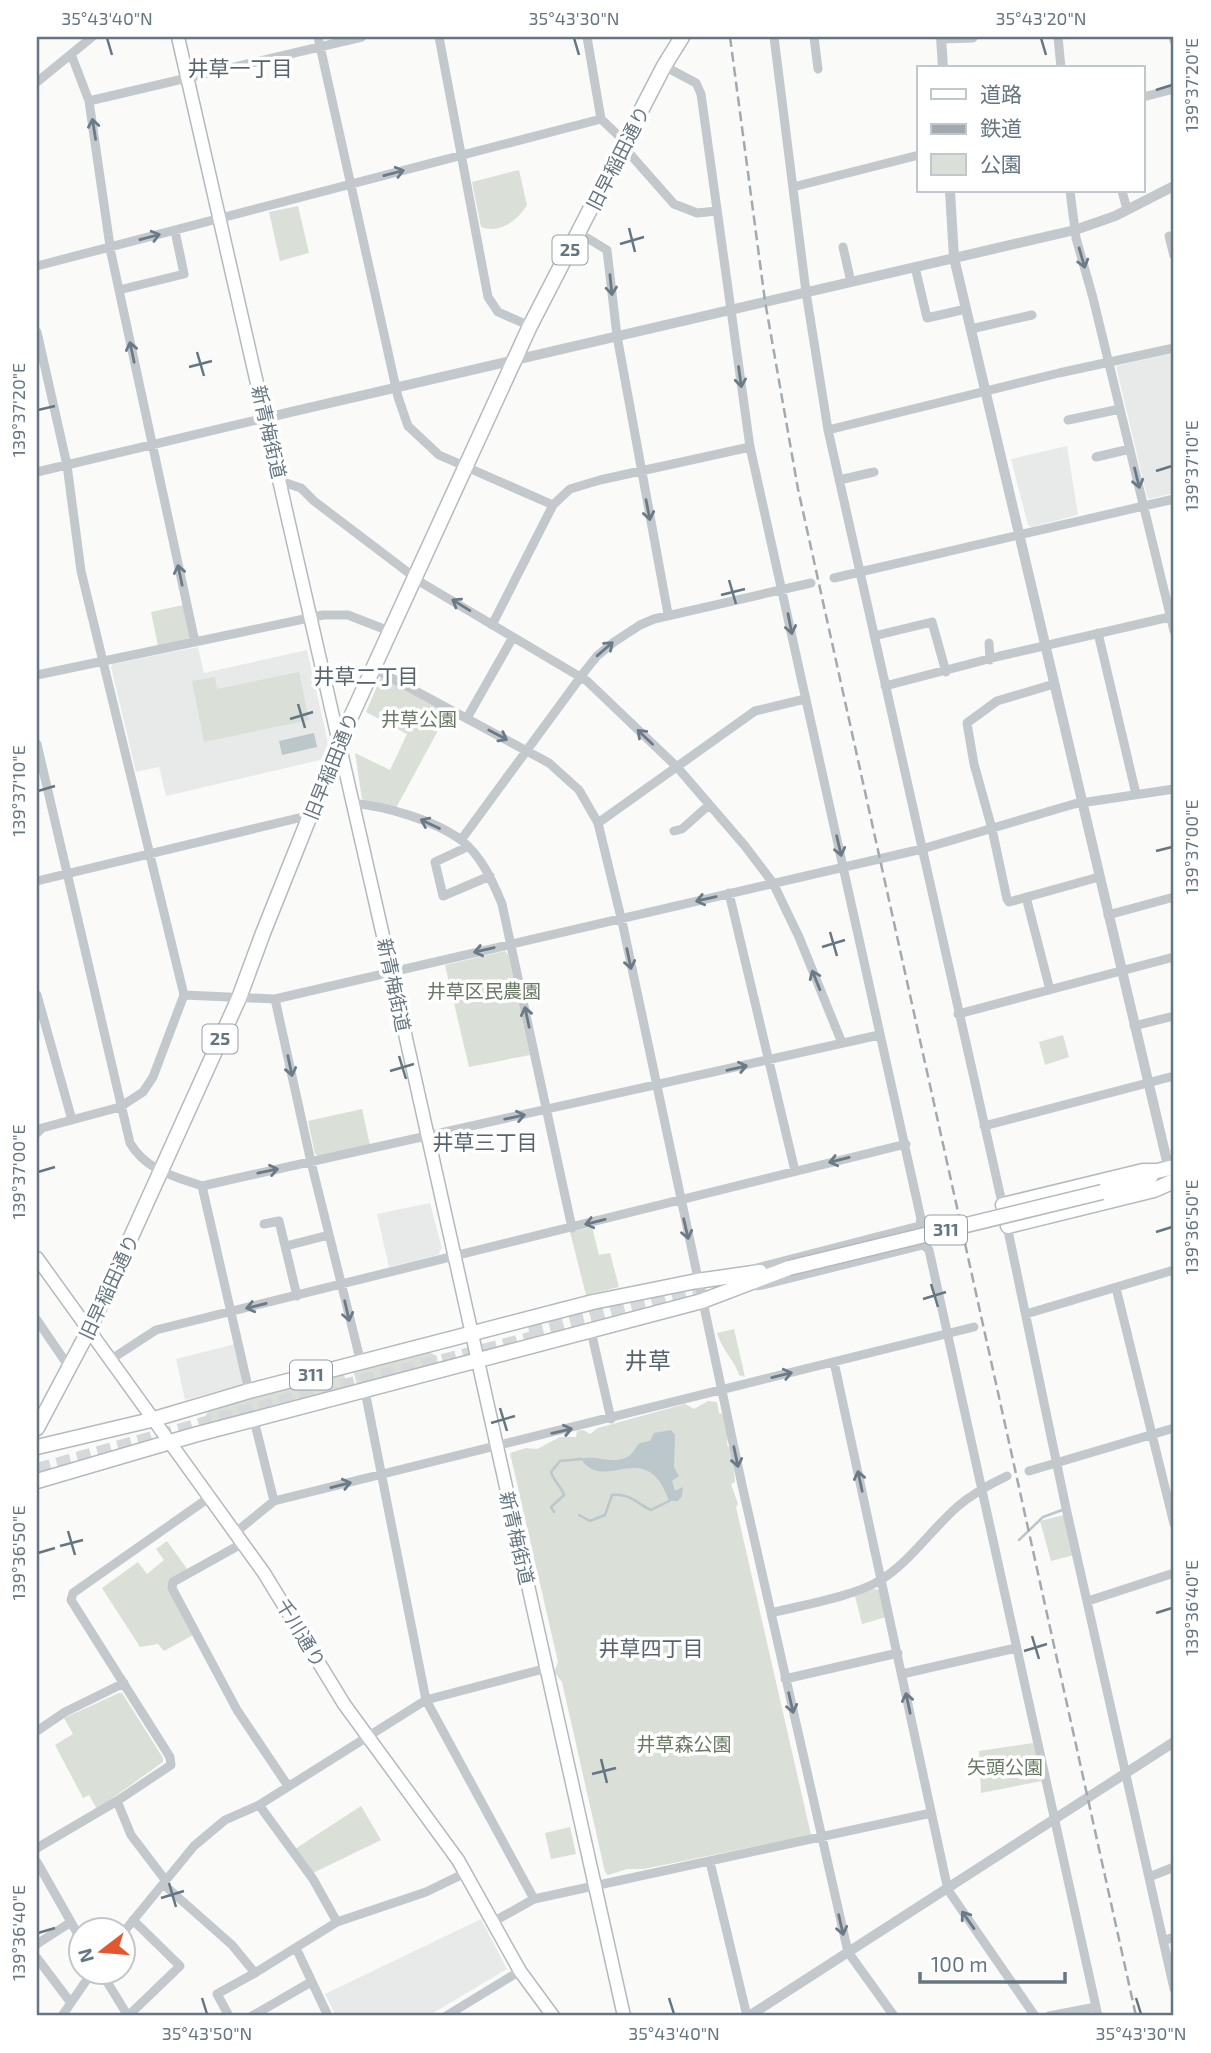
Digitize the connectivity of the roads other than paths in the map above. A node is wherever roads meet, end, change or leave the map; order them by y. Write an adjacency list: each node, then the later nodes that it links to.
1 (92, 37): 13 (street)
2 (178, 37): 18 (main road, 新青梅街道)
3 (362, 37): 12 (street)
4 (439, 37): 25 (street)
5 (587, 37): 23 (street)
6 (682, 37): 14 (main road, 旧早稲田通り / 25)
7 (774, 37): 29 (street)
8 (814, 37): 17 (street)
9 (1058, 37): 16 (street)
10 (941, 38): 11 (street); 15 (street)
11 (973, 38)
12 (319, 42): 18 (street); 27 (street)
13 (71, 54): 19 (street); 22 (street)
14 (664, 66): 24 (main road, 旧早稲田通り / 25); 34 (street)
15 (943, 66)
16 (1060, 66)
17 (818, 69)
18 (187, 77): 22 (street); 35 (main road, 新青梅街道)
19 (37, 82)
20 (1174, 89): 21 (street)
21 (1144, 97)
22 (89, 101): 41 (street, one-way to 22)
23 (601, 120): 24 (street); 25 (street)
24 (625, 146): 34 (street); 38 (main road, 旧早稲田通り / 25)
25 (459, 155): 27 (street, one-way to 25); 52 (street)
26 (917, 156): 29 (street)
27 (351, 184): 35 (street); 59 (street)
28 (1174, 186): 33 (street)
29 (793, 187): 48 (street)
30 (950, 192): 43 (street)
31 (1070, 192): 36 (street)
32 (1122, 192): 33 (street)
33 (1127, 209): 36 (street)
34 (717, 211): 50 (street)
35 (220, 219): 37 (street); 62 (main road, 新青梅街道)
36 (1075, 230): 43 (street); 58 (street, one-way to 58)
37 (175, 231): 41 (street, one-way to 37); 47 (street)
38 (579, 233): 52 (main road, 旧早稲田通り / 25); 55 (street, one-way to 55)
39 (1169, 236): 42 (street)
40 (843, 247): 46 (street)
41 (112, 248): 44 (street); 47 (street)
42 (1174, 251)
43 (954, 258): 45 (street); 49 (street)
44 (37, 266)
45 (915, 267): 46 (street); 49 (street)
46 (851, 282): 48 (street)
47 (119, 290): 65 (street, one-way to 47)
48 (806, 292): 50 (street); 64 (street)
49 (966, 309): 53 (street)
50 (730, 310): 55 (street); 66 (street, one-way to 66)
51 (1032, 315): 53 (street)
52 (530, 326): 57 (main road, 旧早稲田通り / 25)
53 (971, 329): 60 (street)
54 (37, 332): 69 (street)
55 (617, 336): 57 (street); 71 (street)
56 (1174, 348): 58 (street)
57 (514, 360): 59 (street); 70 (main road, 旧早稲田通り / 25)
58 (1109, 364): 60 (street); 61 (street)
59 (396, 387): 62 (street); 70 (street)
60 (986, 391): 64 (street); 79 (street)
61 (1120, 409): 63 (street); 67 (street)
62 (265, 418): 65 (street); 75 (main road, 新青梅街道)
63 (1068, 420)
64 (828, 430): 74 (street)
65 (152, 445): 69 (street); 94 (street, one-way to 65)
66 (750, 447): 71 (street); 84 (street)
67 (1130, 449): 68 (street); 78 (street, one-way to 78)
68 (1096, 457)
69 (67, 465): 72 (street); 98 (street)
70 (466, 468): 77 (street); 82 (main road, 旧早稲田通り / 25)
71 (641, 471): 77 (street); 85 (street, one-way to 85)
72 (37, 472)
73 (874, 472): 74 (street)
74 (839, 480): 80 (street)
75 (280, 481): 82 (street); 87 (main road, 新青梅街道)
76 (1174, 499): 78 (street)
77 (553, 505): 88 (street)
78 (1144, 507): 79 (street); 86 (street)
79 (1021, 535): 80 (street); 96 (street)
80 (859, 572): 81 (street); 92 (street)
81 (834, 578)
82 (416, 579): 88 (street, one-way to 82); 89 (main road, 旧早稲田通り / 25)
83 (811, 583): 84 (street)
84 (782, 589): 85 (street); 105 (street, one-way to 105)
85 (668, 614): 102 (street, one-way to 85)
86 (1172, 616): 90 (street); 91 (street)
87 (311, 617): 89 (street); 94 (street); 107 (main road, 新青梅街道)
88 (492, 625): 93 (street)
89 (389, 631): 99 (main road, 旧早稲田通り / 25)
90 (1174, 631)
91 (1098, 633): 96 (street); 112 (street)
92 (874, 636): 100 (street); 104 (street)
93 (513, 637): 102 (street); 106 (street)
94 (195, 642): 98 (street)
95 (989, 643): 97 (street)
96 (1045, 645): 97 (street); 103 (street)
97 (990, 660): 100 (street)
98 (102, 661): 101 (street); 122 (street)
99 (373, 668): 106 (street); 107 (main road, 旧早稲田通り / 25)
100 (946, 671): 104 (street)
101 (37, 675)
102 (581, 677): 109 (street); 110 (street, one-way to 102)
103 (1054, 684): 113 (street); 118 (street)
104 (886, 687): 121 (street)
105 (805, 699): 110 (street); 123 (street, one-way to 123)
106 (467, 718): 109 (street, one-way to 109)
107 (339, 743): 114 (main road, 新青梅街道); 116 (main road, 旧早稲田通り / 25)
108 (37, 744): 124 (street)
109 (526, 750): 117 (street); 120 (street)
110 (677, 767): 115 (street); 117 (street)
111 (1174, 789): 112 (street)
112 (1136, 794): 113 (street)
113 (1082, 802): 118 (street); 126 (street)
114 (352, 803): 120 (street, one-way to 114); 136 (main road, 新青梅街道)
115 (709, 805): 119 (street); 128 (street)
116 (311, 815): 122 (street); 141 (main road, 旧早稲田通り / 25)
117 (598, 822): 133 (street)
118 (992, 829): 121 (street); 130 (street)
119 (674, 831)
120 (464, 843): 125 (street); 125 (street)
121 (922, 849): 123 (street); 143 (street)
122 (151, 853): 124 (street); 140 (street)
123 (844, 868): 128 (street); 146 (street)
124 (67, 874): 127 (street); 152 (street)
125 (490, 876): 134 (street)
126 (1099, 877): 130 (street); 132 (street)
127 (37, 881)
128 (773, 883): 129 (street); 147 (street, one-way to 128)
129 (730, 894): 133 (street, one-way to 133); 148 (street)
130 (1026, 897): 138 (street)
131 (1174, 897): 132 (street)
132 (1108, 915): 137 (street)
133 (621, 919): 134 (street); 151 (street, one-way to 151)
134 (511, 944): 136 (street, one-way to 136); 153 (street, one-way to 134)
135 (1174, 957): 137 (street)
136 (391, 971): 142 (street); 157 (main road, 新青梅街道)
137 (1121, 971): 138 (street); 145 (street)
138 (1050, 990): 143 (street)
139 (37, 995): 154 (street)
140 (184, 995): 141 (street); 152 (street)
141 (239, 998): 142 (street); 161 (main road, 旧早稲田通り / 25)
142 (275, 999): 159 (street, one-way to 159)
143 (958, 1014): 155 (street)
144 (1174, 1016): 145 (street)
145 (1134, 1026): 150 (street)
146 (879, 1035): 147 (street); 158 (street)
147 (842, 1043): 148 (street)
148 (769, 1061): 151 (street, one-way to 148); 160 (street)
149 (1174, 1076): 150 (street)
150 (1147, 1083): 155 (street); 162 (street)
151 (656, 1086): 153 (street); 164 (street)
152 (120, 1107): 154 (street); 161 (street)
153 (546, 1110): 157 (street, one-way to 153); 169 (street)
154 (72, 1120): 156 (street)
155 (984, 1126): 165 (street)
156 (37, 1133)
157 (428, 1136): 159 (street); 173 (main road, 新青梅街道)
158 (906, 1144): 160 (street, one-way to 160); 167 (street)
159 (311, 1162): 163 (street, one-way to 159); 170 (street)
160 (795, 1171): 164 (street)
161 (161, 1172): 163 (street); 190 (main road, 旧早稲田通り / 25)
162 (1173, 1177): 165 (main road); 168 (main road); 175 (main road, 311, bridge)
163 (202, 1186): 186 (street)
164 (680, 1200): 169 (street, one-way to 169); 178 (street, one-way to 178)
165 (1003, 1205): 168 (street)
166 (264, 1224): 172 (street)
167 (919, 1226): 171 (street); 177 (street)
168 (1007, 1226): 187 (street)
169 (572, 1227): 173 (street)
170 (329, 1236): 172 (street); 179 (street)
171 (923, 1245): 182 (street); 193 (street)
172 (286, 1246): 183 (street)
173 (454, 1257): 179 (street); 192 (main road, 新青梅街道)
174 (37, 1258): 190 (main road, 千川通り)
175 (789, 1268): 177 (main road, 311); 182 (main road, 311)
176 (1174, 1269): 181 (street)
177 (714, 1279): 178 (main road, 311)
178 (697, 1281): 180 (main road, 311); 184 (street)
179 (341, 1284): 183 (street); 198 (street, one-way to 198)
180 (662, 1287): 185 (main road); 192 (main road, 311)
181 (1116, 1288): 187 (street); 212 (street)
182 (718, 1295): 184 (main road, 311)
183 (296, 1296): 186 (street, one-way to 186)
184 (702, 1301): 185 (main road, 311); 203 (street)
185 (668, 1311): 191 (main road, 311)
186 (230, 1312): 195 (street); 201 (street)
187 (1026, 1314): 217 (street)
188 (37, 1321): 199 (street)
189 (974, 1327): 193 (street)
190 (89, 1331): 195 (main road, 千川通り); 199 (main road, 旧早稲田通り / 25)
191 (591, 1331): 196 (main road, 311); 205 (street)
192 (472, 1333): 194 (main road, 311); 196 (main road, 新青梅街道)
193 (947, 1333): 197 (street); 222 (street)
194 (428, 1345): 198 (main road, 311); 200 (main road)
195 (110, 1360): 206 (main road, 千川通り)
196 (478, 1360): 200 (main road, 311); 214 (main road, 新青梅街道)
197 (834, 1362): 203 (street, one-way to 197); 228 (street, one-way to 197)
198 (361, 1363): 201 (main road, 311)
199 (69, 1367): 208 (main road, 旧早稲田通り / 25)
200 (439, 1371): 202 (main road, 311)
201 (249, 1391): 204 (main road, 311)
202 (365, 1391): 207 (main road, 311); 219 (street)
203 (721, 1391): 205 (street); 230 (street, one-way to 230)
204 (205, 1404): 206 (main road, 311); 210 (main road)
205 (611, 1419): 214 (street, one-way to 205)
206 (151, 1420): 211 (main road, 311); 213 (main road, 千川通り)
207 (254, 1420): 210 (main road, 311); 224 (street)
208 (37, 1428)
209 (1174, 1428): 212 (street)
210 (216, 1429): 213 (main road, 311)
211 (108, 1430): 215 (main road, 311); 216 (main road)
212 (1153, 1434): 217 (street); 225 (street)
213 (169, 1441): 216 (main road, 311); 223 (main road, 千川通り)
214 (496, 1446): 219 (street); 233 (main road, 新青梅街道)
215 (37, 1447)
216 (118, 1458): 221 (main road, 311)
217 (1058, 1462): 218 (street); 229 (street)
218 (1029, 1471)
219 (383, 1475): 224 (street, one-way to 219); 237 (street)
220 (1007, 1476): 222 (street)
221 (37, 1481)
222 (980, 1489): 228 (street); 231 (street)
223 (210, 1497): 226 (main road, 千川通り); 236 (street)
224 (274, 1501): 226 (street)
225 (1174, 1524)
226 (239, 1538): 239 (main road, 千川通り); 242 (street)
227 (1174, 1573): 229 (street)
228 (881, 1579): 230 (street); 232 (street)
229 (1088, 1601): 241 (street)
230 (771, 1613): 235 (street)
231 (1016, 1648): 234 (street); 246 (street)
232 (898, 1653): 234 (street); 235 (street)
233 (547, 1668): 237 (street); 255 (main road, 新青梅街道)
234 (902, 1674): 245 (street, one-way to 234)
235 (785, 1679): 247 (street, one-way to 247)
236 (124, 1682): 238 (street); 243 (street)
237 (426, 1700): 239 (street); 257 (street)
238 (37, 1731)
239 (368, 1738): 242 (street); 252 (main road, 千川通り)
240 (1174, 1742): 241 (street)
241 (1125, 1773): 246 (street); 253 (street)
242 (288, 1786): 244 (street)
243 (117, 1801): 248 (street); 254 (street)
244 (259, 1805): 254 (street); 260 (street)
245 (932, 1814): 247 (street); 256 (street)
246 (1056, 1819): 256 (street); 277 (street)
247 (821, 1838): 250 (street); 268 (street, one-way to 268)
248 (37, 1848)
249 (37, 1862): 258 (street)
250 (710, 1862): 255 (street); 286 (street)
251 (1174, 1867): 253 (street)
252 (465, 1873): 260 (street); 261 (main road, 千川通り)
253 (1149, 1877): 265 (street)
254 (165, 1883): 259 (street); 271 (street)
255 (595, 1885): 257 (street); 285 (main road, 新青梅街道)
256 (948, 1890): 268 (street); 288 (street, one-way to 256)
257 (534, 1899): 261 (street)
258 (68, 1916)
259 (136, 1917)
260 (337, 1922): 267 (street)
261 (493, 1922): 270 (main road, 千川通り)
262 (136, 1923): 279 (street)
263 (66, 1925): 266 (street)
264 (1174, 1937): 265 (street)
265 (1163, 1941): 275 (street)
266 (37, 1944)
267 (296, 1948): 271 (street); 272 (street)
268 (848, 1952): 286 (street); 287 (street)
269 (37, 1958): 276 (street)
270 (520, 1971): 283 (street); 284 (main road, 千川通り)
271 (255, 1973): 280 (street)
272 (312, 1982): 281 (street); 282 (street)
273 (83, 1986): 276 (street)
274 (110, 1986): 279 (street)
275 (1174, 1989)
276 (71, 2003): 278 (street)
277 (1097, 2012): 289 (street)
278 (62, 2016)
279 (128, 2016)
280 (229, 2016)
281 (252, 2016)
282 (328, 2016)
283 (446, 2016)
284 (552, 2016)
285 (624, 2016)
286 (748, 2016)
287 (894, 2016)
288 (1035, 2016)
289 (1049, 2016)

